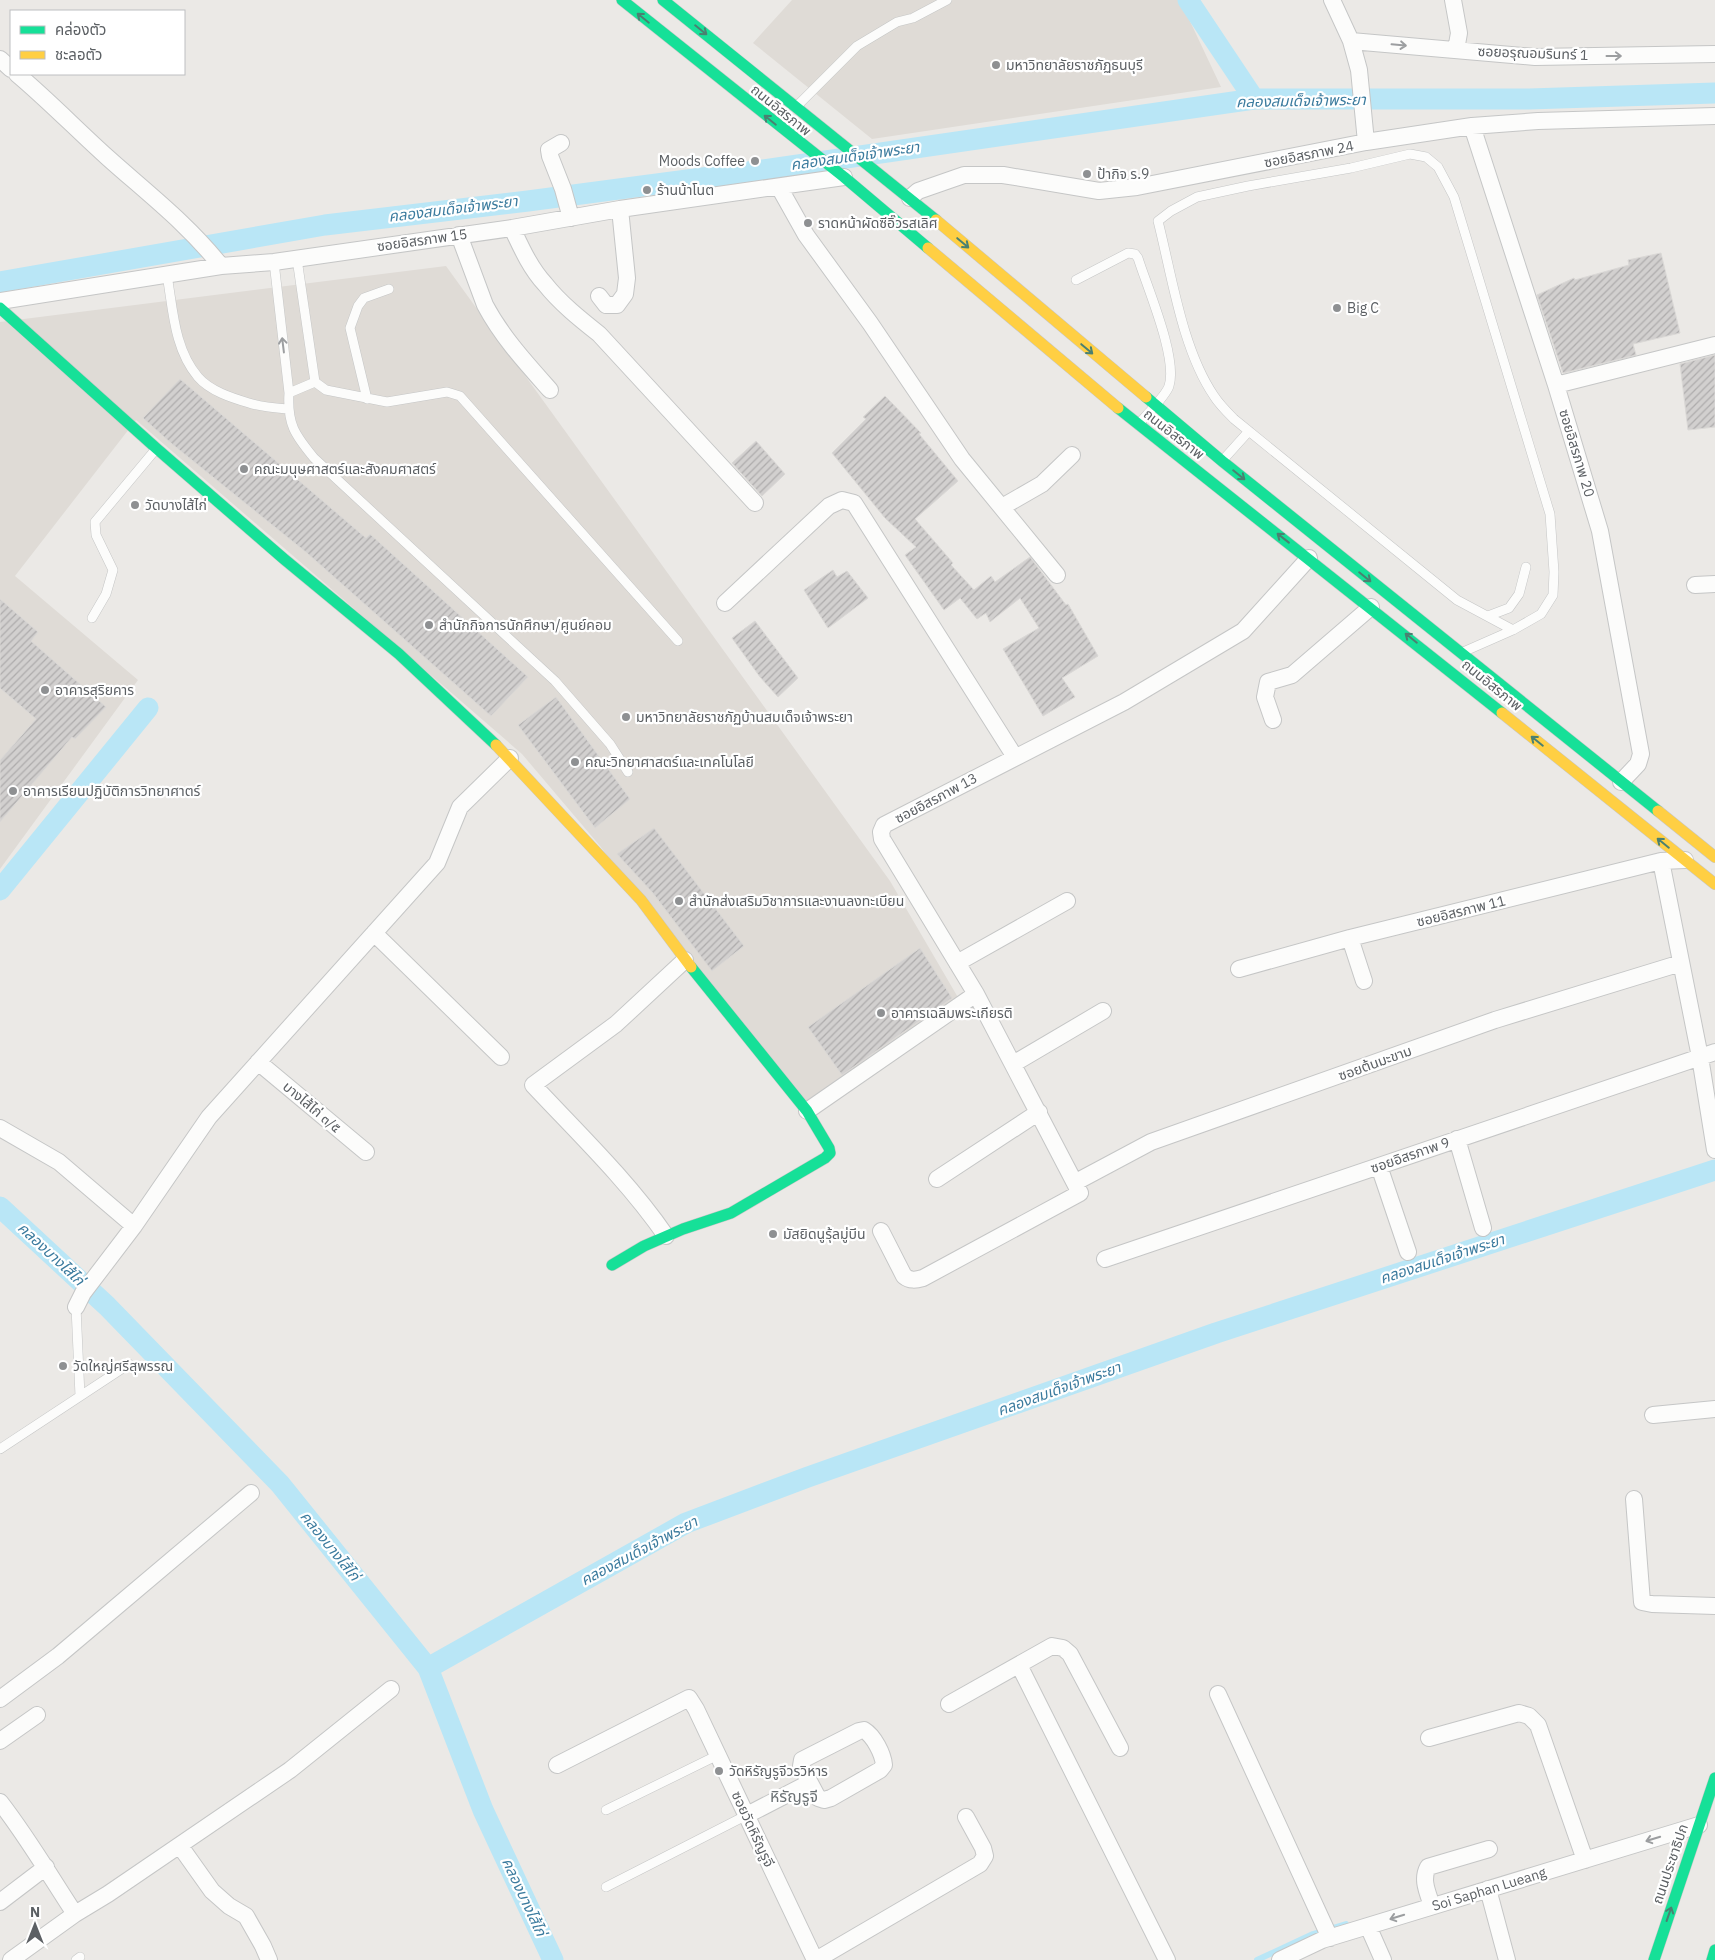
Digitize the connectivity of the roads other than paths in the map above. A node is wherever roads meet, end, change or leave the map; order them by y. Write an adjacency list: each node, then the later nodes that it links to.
1 (622, 0): 17 (main road, ถนนอิสรภาพ, one-way to 1)
2 (663, 0): 12 (main road, one-way to 12)
3 (947, 0): 12 (lane)
4 (1332, 0): 6 (street)
5 (1453, 0): 7 (street)
6 (1350, 40): 7 (street, ซอยอรุณอมรินทร์ 1, one-way to 7); 15 (street)
7 (1456, 50): 8 (street, ซอยอรุณอมรินทร์ 1, one-way to 8)
8 (1715, 54)
9 (0, 60): 10 (street)
10 (10, 68)
11 (18, 75): 26 (street)
12 (797, 106): 19 (main road)
13 (1715, 116): 14 (street, ซอยอิสรภาพ 24)
14 (1472, 126): 15 (street, ซอยอิสรภาพ 24); 35 (street, ซอยอิสรภาพ 20)
15 (1366, 142): 19 (street, ซอยอิสรภาพ 24)
16 (561, 143): 20 (street)
17 (844, 177): 18 (street, ซอยอิสรภาพ 15); 41 (main road, ถนนอิสรภาพ)
18 (779, 187): 21 (street, ซอยอิสรภาพ 15); 47 (street)
19 (910, 198): 39 (main road, one-way to 39)
20 (567, 203): 21 (street, ซอยอิสรภาพ 15); 22 (street, ซอยอิสรภาพ 15)
21 (620, 208): 30 (street)
22 (512, 228): 23 (street, ซอยอิสรภาพ 15); 46 (street)
23 (459, 235): 24 (street, ซอยอิสรภาพ 15); 36 (street)
24 (297, 259): 25 (street, ซอยอิสรภาพ 15); 34 (lane)
25 (274, 262): 26 (street, ซอยอิสรภาพ 15); 37 (lane, one-way to 25)
26 (221, 266): 27 (street, ซอยอิสรภาพ 15)
27 (167, 275): 31 (street, ซอยอิสรภาพ 15); 40 (lane)
28 (1076, 280): 39 (lane)
29 (390, 289): 38 (lane)
30 (600, 296)
31 (0, 301)
32 (0, 308): 43 (main road)
33 (1715, 345): 35 (street)
34 (316, 382): 37 (lane); 38 (lane)
35 (1556, 385): 64 (street, ซอยอิสรภาพ 20)
36 (550, 390)
37 (289, 394): 40 (lane)
38 (367, 399): 58 (lane)
39 (1154, 406): 41 (lane); 45 (main road)
40 (288, 409): 63 (lane)
41 (1138, 425): 48 (main road, ถนนอิสรภาพ, one-way to 41)
42 (1249, 432): 45 (lane); 55 (lane); 57 (lane)
43 (156, 448): 56 (lane); 62 (main road)
44 (1072, 455): 47 (street)
45 (1222, 461): 59 (main road, one-way to 59)
46 (755, 503)
47 (1002, 507): 50 (street)
48 (1309, 558): 54 (main road, ถนนอิสรภาพ); 61 (street, ซอยอิสรภาพ 13)
49 (1526, 567): 55 (lane)
50 (1057, 575)
51 (1715, 584): 52 (street)
52 (1695, 585)
53 (725, 603): 61 (street)
54 (1372, 607): 60 (street); 66 (main road, ถนนอิสรภาพ, one-way to 54)
55 (1488, 616): 57 (lane)
56 (92, 618)
57 (1514, 630): 59 (lane)
58 (678, 641)
59 (1460, 654): 64 (main road)
60 (1273, 720)
61 (1015, 757): 73 (street, ซอยอิสรภาพ 13)
62 (510, 758): 70 (street); 72 (main road)
63 (628, 772)
64 (1621, 782): 65 (main road)
65 (1715, 857)
66 (1685, 860): 67 (street, ซอยอิสรภาพ 11); 68 (main road, ถนนอิสรภาพ)
67 (1661, 862): 71 (street, ซอยอิสรภาพ 11); 74 (street)
68 (1715, 884)
69 (1067, 901): 73 (street)
70 (374, 933): 80 (street); 81 (street)
71 (1350, 938): 75 (street, ซอยอิสรภาพ 11); 76 (street)
72 (685, 960): 83 (main road); 95 (street)
73 (957, 963): 77 (street, ซอยอิสรภาพ 13)
74 (1681, 963): 79 (street); 91 (street, ซอยต้นมะขาม)
75 (1239, 969)
76 (1364, 981)
77 (976, 994): 82 (street, ซอยอิสรภาพ 13); 83 (street)
78 (1103, 1011): 82 (street)
79 (1708, 1055): 86 (street, ซอยอิสรภาพ 9); 87 (street)
80 (501, 1057)
81 (258, 1062): 88 (street, บางไส้ไก่ ๓/๕); 92 (street)
82 (1014, 1064): 84 (street, ซอยอิสรภาพ 13)
83 (807, 1111): 95 (main road)
84 (1039, 1112): 90 (street); 91 (street, ซอยอิสรภาพ 13)
85 (0, 1128): 92 (street)
86 (1457, 1139): 89 (street, ซอยอิสรภาพ 9); 93 (street)
87 (1715, 1150)
88 (366, 1152)
89 (1379, 1166): 96 (street); 97 (street, ซอยอิสรภาพ 9)
90 (937, 1179)
91 (1078, 1187): 94 (street, ซอยต้นมะขาม)
92 (134, 1226): 99 (street)
93 (1483, 1228)
94 (881, 1231)
95 (666, 1236): 98 (main road)
96 (1408, 1252)
97 (1105, 1258)
98 (612, 1265)
99 (83, 1294): 101 (lane)
100 (129, 1364): 101 (lane)
101 (80, 1396): 104 (lane)
102 (1715, 1409): 103 (street)
103 (1654, 1415)
104 (0, 1449)
105 (251, 1493): 111 (street)
106 (1634, 1499): 107 (street)
107 (1715, 1606)
108 (1020, 1665): 112 (street); 116 (street); 142 (street)
109 (391, 1690): 126 (street)
110 (1218, 1694): 136 (street)
111 (0, 1700)
112 (949, 1704)
113 (38, 1715): 115 (street)
114 (1429, 1738): 128 (street)
115 (0, 1741)
116 (1120, 1748)
117 (718, 1755): 118 (street, ซอยวัดหิรัญรูจี); 122 (lane); 123 (street, ซอยวัดหิรัญรูจี)
118 (557, 1765)
119 (1715, 1778): 125 (main road, ถนนประชาธิปก)
120 (809, 1783): 120 (street); 123 (street)
121 (0, 1802): 129 (street)
122 (606, 1810)
123 (747, 1815): 130 (lane); 141 (street, ซอยวัดหิรัญรูจี)
124 (966, 1817): 141 (street)
125 (1699, 1824): 128 (street, Soi Saphan Lueang, one-way to 128); 146 (main road, ถนนประชาธิปก, one-way to 125)
126 (180, 1846): 134 (street); 140 (street)
127 (1489, 1849): 133 (street)
128 (1585, 1860): 131 (street, Soi Saphan Lueang)
129 (46, 1867): 132 (street); 134 (street)
130 (606, 1887)
131 (1488, 1889): 133 (street, Soi Saphan Lueang); 145 (street)
132 (0, 1902)
133 (1432, 1906): 135 (street, Soi Saphan Lueang, one-way to 135)
134 (75, 1914): 139 (street)
135 (1368, 1926): 136 (street, Soi Saphan Lueang); 144 (street)
136 (1330, 1938): 138 (street, Soi Saphan Lueang)
137 (1715, 1950): 147 (main road)
138 (1314, 1953): 143 (street, Soi Saphan Lueang)
139 (11, 1960)
140 (269, 1960)
141 (816, 1960)
142 (1167, 1960)
143 (1280, 1960)
144 (1383, 1960)
145 (1507, 1960)
146 (1654, 1960)
147 (1712, 1960)

